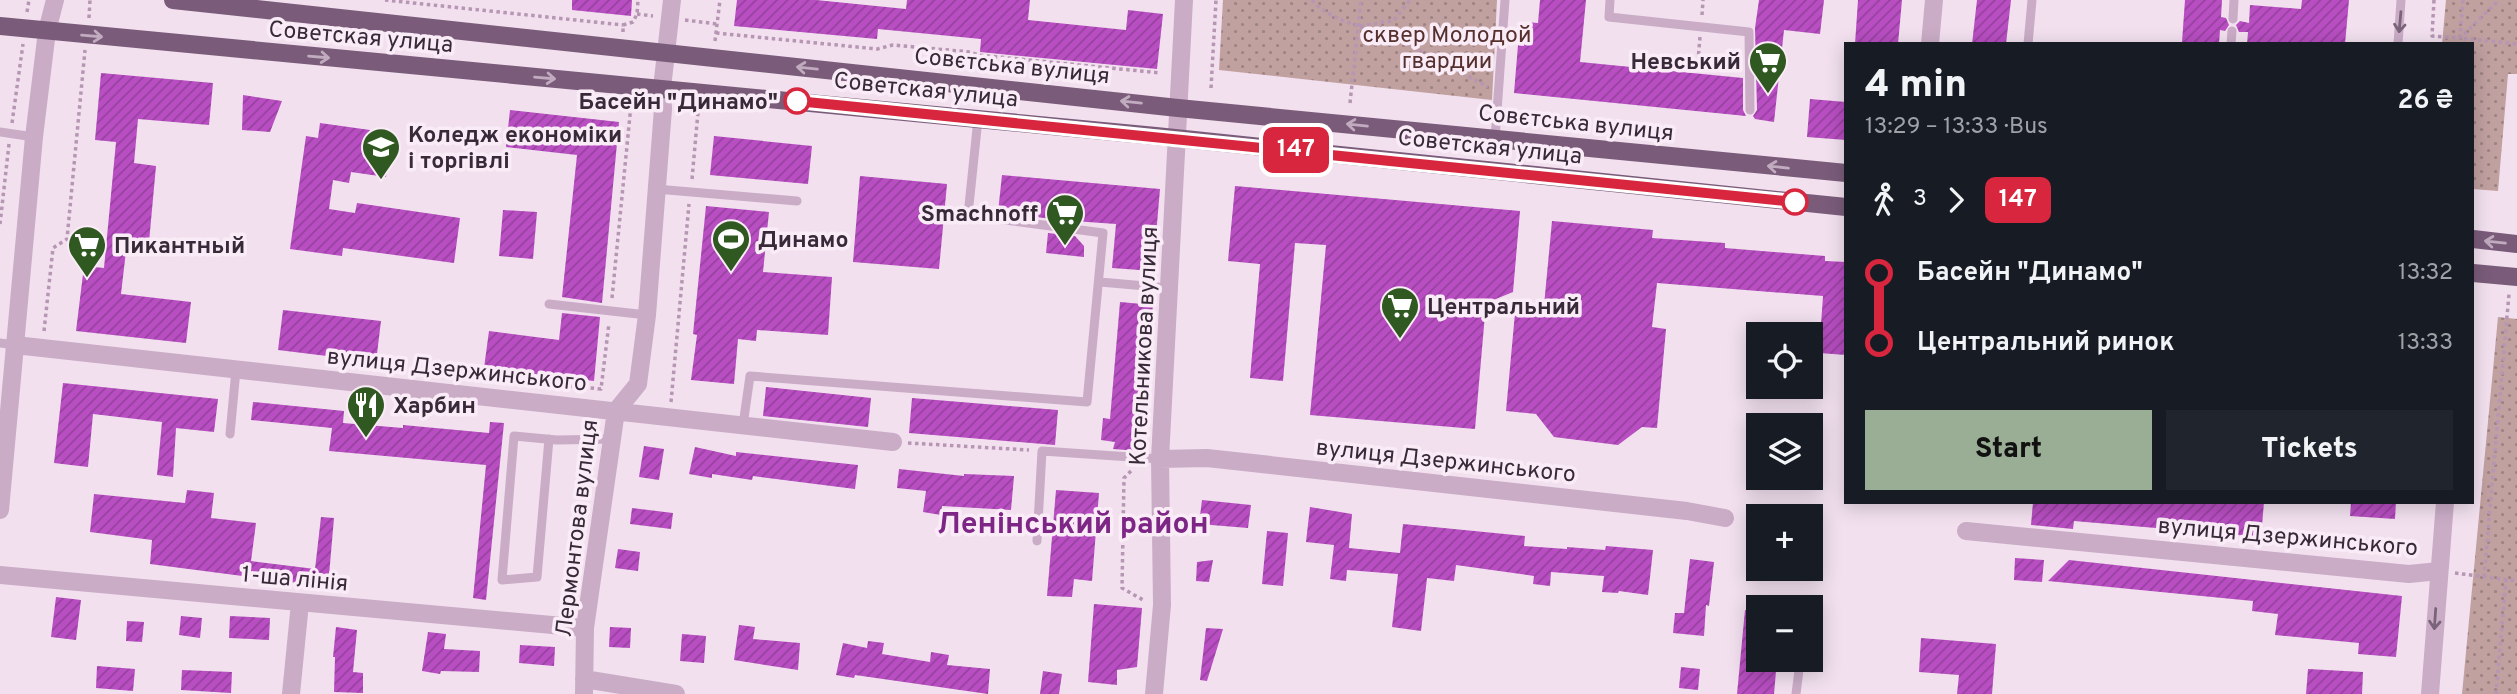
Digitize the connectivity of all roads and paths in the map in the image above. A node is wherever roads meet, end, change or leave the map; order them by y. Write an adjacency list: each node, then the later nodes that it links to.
1 (29, 0): 26 (path)
2 (55, 0): 27 (street)
3 (173, 0): 38 (main road, Совєтська вулиця)
4 (385, 0): 22 (path)
5 (672, 0): 38 (street, Лермонтова вулиця)
6 (1184, 0): 47 (street, Котельникова вулиця)
7 (1216, 0): 43 (path)
8 (1312, 0): 24 (path)
9 (1361, 0): 24 (path)
10 (1410, 0): 24 (path)
11 (1505, 0): 44 (lane)
12 (1610, 0): 25 (lane)
13 (1703, 0): 25 (path)
14 (1934, 0): 32 (street)
15 (2032, 0): 33 (lane)
16 (2234, 0): 21 (lane)
17 (2402, 0): 35 (lane, one-way to 35)
18 (2434, 0): 30 (path)
19 (2463, 0): 31 (path)
20 (2498, 0): 31 (path)
21 (2233, 19)
22 (624, 24)
23 (0, 26): 26 (main road, Советская улица)
24 (1358, 26): 44 (path); 45 (path)
25 (1701, 27): 41 (path); 41 (lane)
26 (25, 29): 27 (main road, Советская улица); 52 (path)
27 (47, 31): 42 (main road, Советская улица, one-way to 42); 53 (street)
28 (2232, 31): 34 (lane)
29 (716, 33): 40 (path)
30 (2432, 36): 31 (path); 36 (path)
31 (2460, 38): 37 (path)
32 (1930, 42)
33 (2028, 42)
34 (2231, 42)
35 (2398, 42)
36 (2431, 42)
37 (2517, 44)
38 (665, 54): 42 (street, Лермонтова вулиця); 47 (main road, Совєтська вулиця, one-way to 38)
39 (84, 57): 71 (path)
40 (1162, 62)
41 (1751, 73): 48 (lane)
42 (662, 88): 50 (main road, Советская улица); 57 (street, Лермонтова вулиця)
43 (1211, 88)
44 (1499, 92): 55 (lane)
45 (1350, 103)
46 (631, 105): 69 (path)
47 (1178, 108): 54 (street, Котельникова вулиця); 55 (main road, Совєтська вулиця, one-way to 47)
48 (1750, 110)
49 (698, 112): 58 (path)
50 (978, 119): 54 (main road, Советская улица); 66 (lane)
51 (0, 132): 52 (lane)
52 (11, 134): 53 (lane); 61 (path)
53 (34, 137): 72 (street)
54 (1176, 138): 60 (main road, Советская улица); 67 (street, Котельникова вулиця)
55 (1495, 139): 56 (main road, Совєтська вулиця, one-way to 55)
56 (1844, 173)
57 (656, 188): 58 (lane); 70 (street, Лермонтова вулиця)
58 (691, 191): 59 (lane); 75 (path)
59 (797, 201)
60 (1844, 207)
61 (0, 224)
62 (2474, 239): 63 (main road, one-way to 62)
63 (2517, 244)
64 (2474, 273): 65 (main road)
65 (2514, 277): 91 (path)
66 (1100, 282): 67 (lane); 77 (lane)
67 (1168, 288): 83 (street, Котельникова вулиця)
68 (549, 304): 69 (lane)
69 (611, 312): 70 (lane); 74 (path)
70 (647, 315): 76 (street, Лермонтова вулиця)
71 (43, 335)
72 (7, 344): 73 (street, вулиця Дзержинського); 85 (street)
73 (236, 370): 76 (street, вулиця Дзержинського); 78 (lane)
74 (506, 380)
75 (671, 403)
76 (616, 411): 77 (street, вулиця Дзержинського); 80 (street, Лермонтова вулиця)
77 (743, 425): 81 (street, вулиця Дзержинського)
78 (230, 434)
79 (549, 439): 79 (lane); 80 (lane)
80 (613, 439): 95 (street, Лермонтова вулиця)
81 (894, 442): 82 (path)
82 (1042, 451): 83 (lane); 88 (lane)
83 (1160, 459): 86 (street, вулиця Дзержинського); 100 (street, Котельникова вулиця)
84 (2445, 504): 89 (street)
85 (0, 510)
86 (1725, 518)
87 (1966, 531): 89 (street, вулиця Дзержинського)
88 (1037, 541)
89 (2439, 571): 91 (path); 102 (street, one-way to 102)
90 (0, 575): 94 (street, 1-ша лінія)
91 (2484, 577): 92 (path)
92 (2506, 580): 93 (path); 103 (path)
93 (2517, 581)
94 (300, 603): 95 (street, 1-ша лінія); 98 (street)
95 (585, 628): 97 (street, Лермонтова вулиця)
96 (1799, 672): 101 (lane)
97 (584, 686): 99 (street)
98 (291, 694)
99 (676, 694)
100 (1154, 694)
101 (1796, 694)
102 (2430, 694)
103 (2496, 694)

